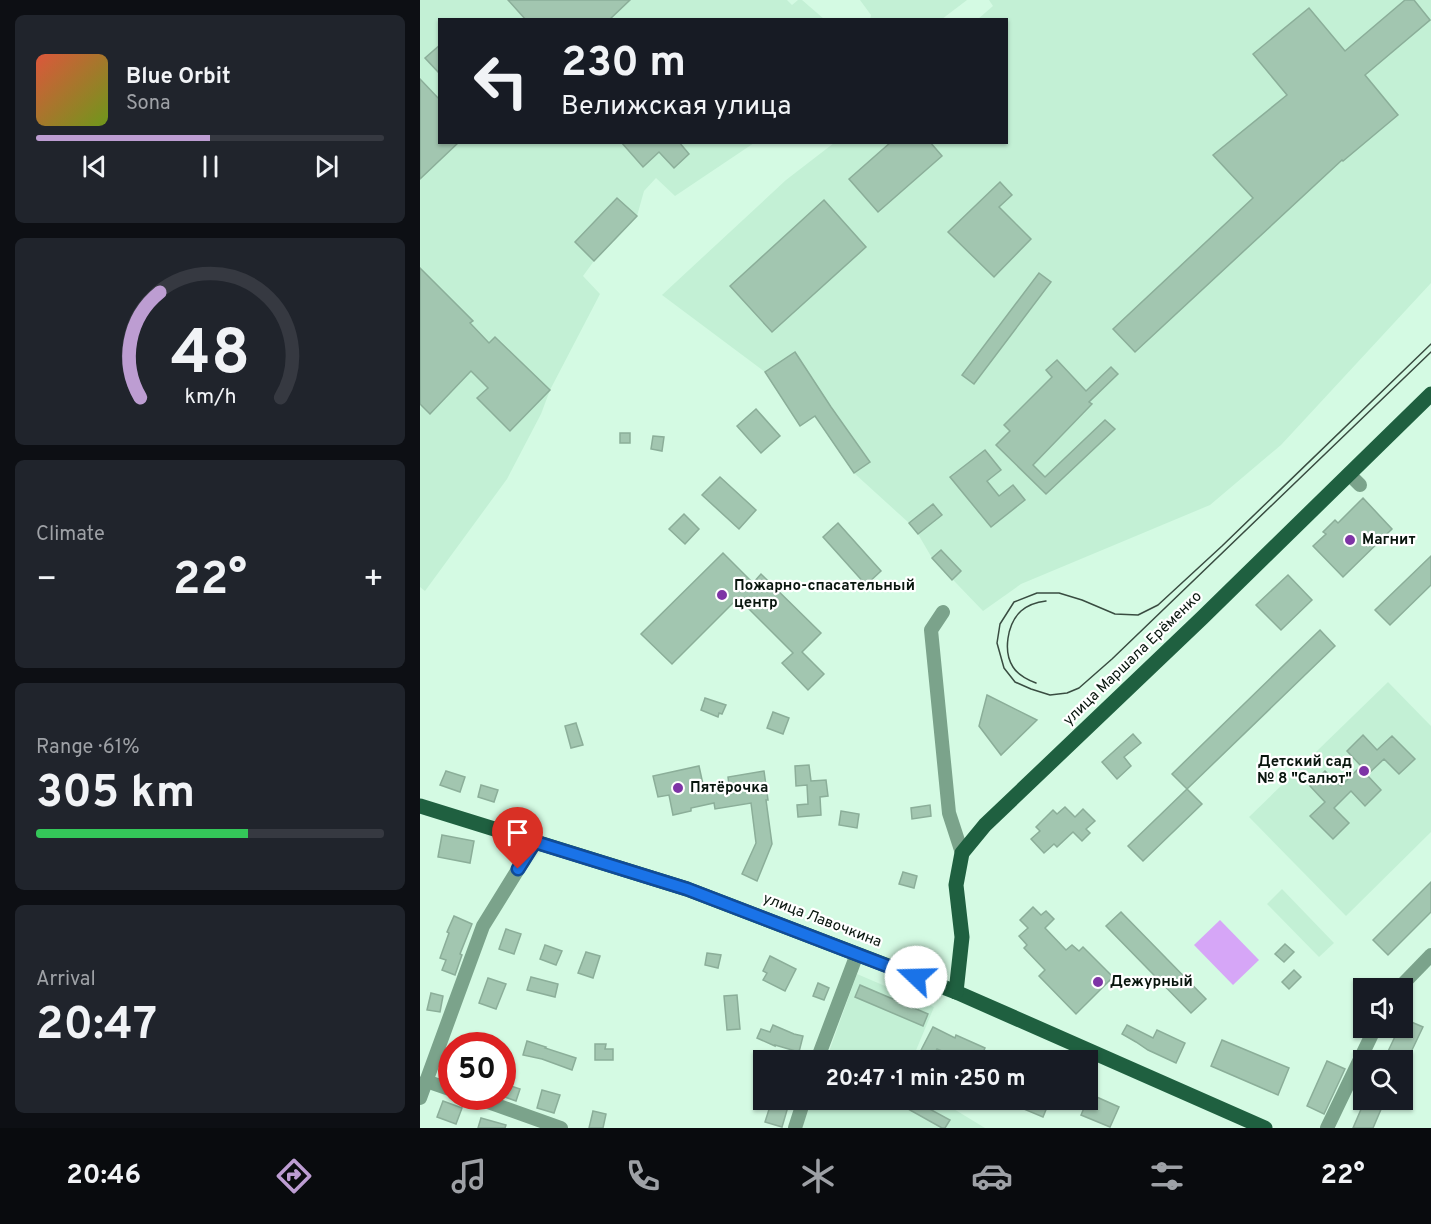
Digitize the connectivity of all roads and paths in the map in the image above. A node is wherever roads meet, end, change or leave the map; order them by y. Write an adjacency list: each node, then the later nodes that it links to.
1 (1431, 394): 2 (main road, улица Маршала Ерёменко)
2 (1349, 474): 3 (street); 7 (main road, улица Маршала Ерёменко)
3 (1360, 485)
4 (943, 612): 7 (street)
5 (420, 806): 6 (main road, улица Лавочкина)
6 (535, 842): 8 (main road, улица Лавочкина); 14 (street)
7 (962, 853): 11 (main road, улица Маршала Ерёменко)
8 (857, 954): 11 (main road, улица Лавочкина); 13 (street)
9 (1431, 955): 10 (street)
10 (1409, 978)
11 (956, 992): 21 (main road, улица Лавочкина)
12 (1370, 1038): 22 (street)
13 (821, 1050)
14 (426, 1081): 15 (street); 16 (street)
15 (438, 1085)
16 (420, 1098)
17 (510, 1110): 19 (street)
18 (801, 1110): 20 (street)
19 (561, 1128)
20 (795, 1128)
21 (1265, 1128)
22 (1327, 1128)

